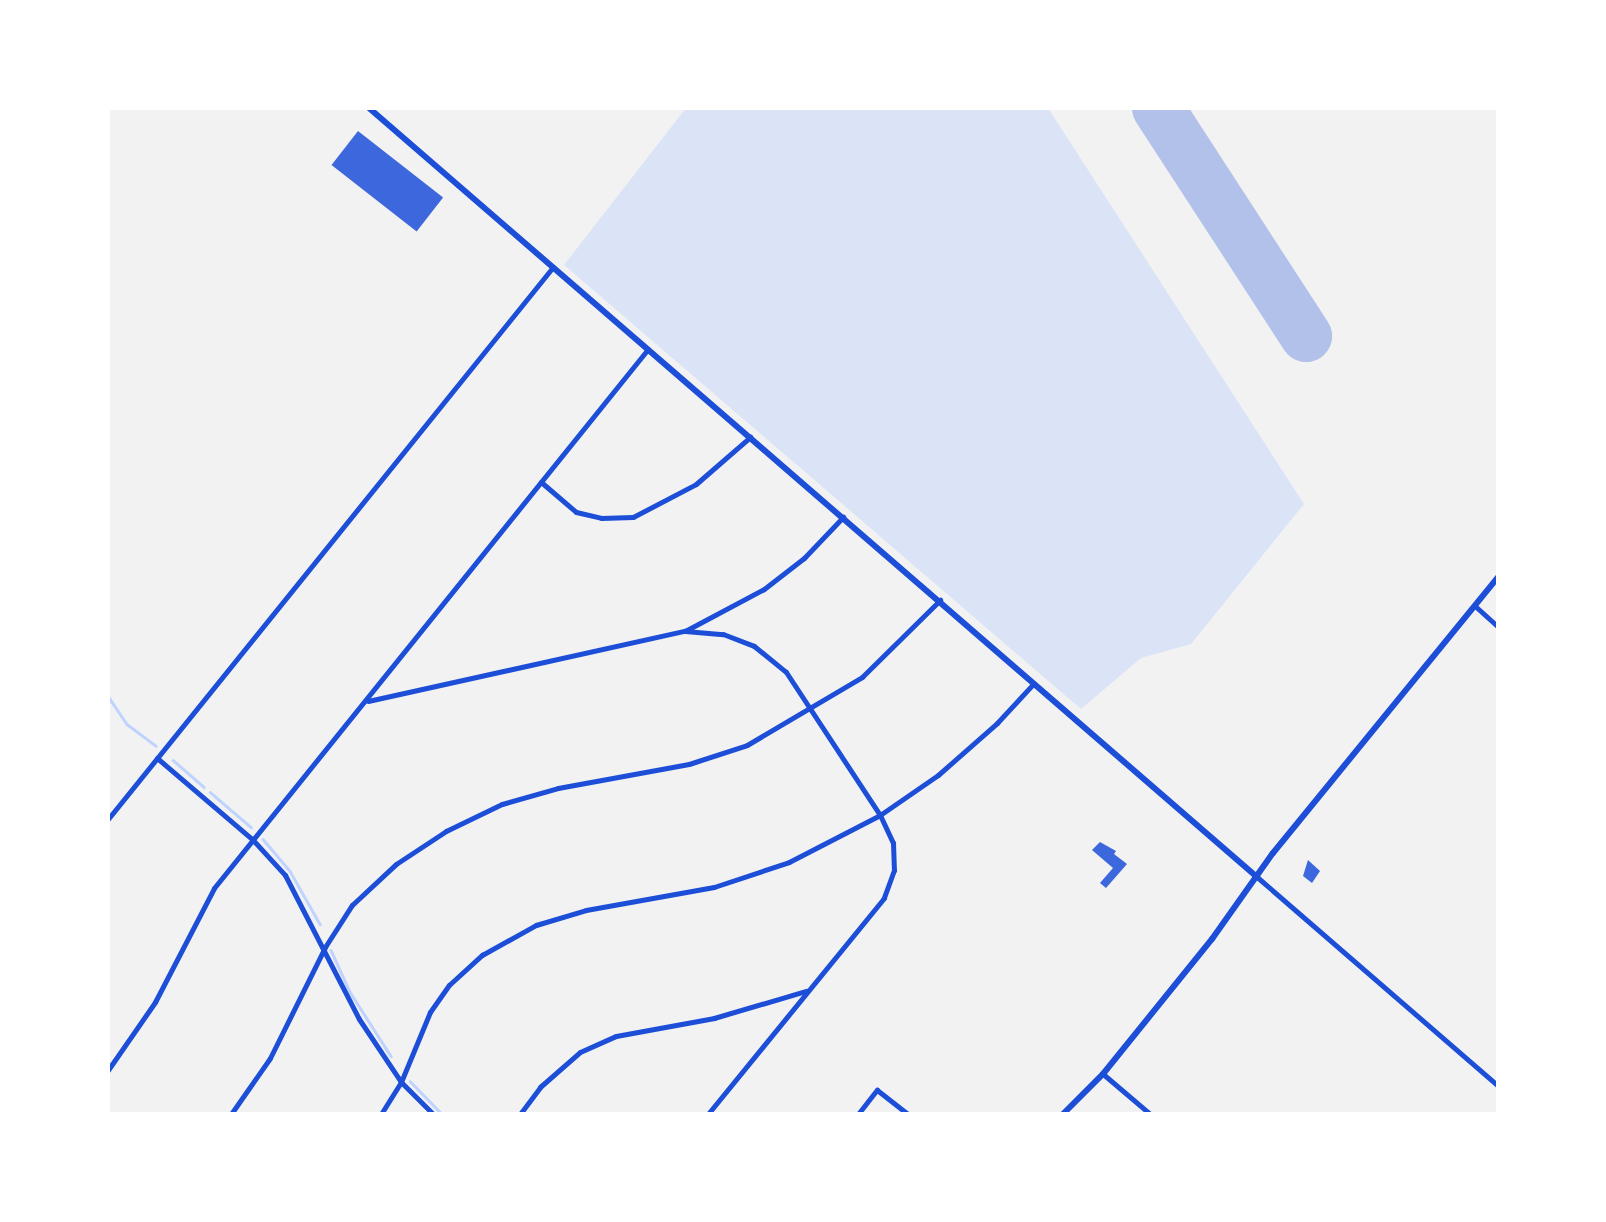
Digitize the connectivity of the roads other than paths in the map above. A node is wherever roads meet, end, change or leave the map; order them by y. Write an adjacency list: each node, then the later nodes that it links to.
1 (369, 108): 2 (street)
2 (554, 268): 3 (street); 17 (street)
3 (648, 349): 4 (street); 5 (street)
4 (750, 437): 5 (street); 6 (street)
5 (540, 482): 15 (street)
6 (843, 517): 8 (street); 10 (street)
7 (1498, 577): 9 (street)
8 (940, 600): 14 (street); 16 (street)
9 (1475, 606): 11 (street); 21 (street)
10 (715, 617): 12 (street); 13 (street)
11 (1498, 627)
12 (685, 631): 13 (street); 15 (street)
13 (723, 634): 16 (street)
14 (1034, 683): 18 (street); 21 (street)
15 (364, 701): 20 (street)
16 (812, 710): 18 (street); 22 (street)
17 (157, 758): 19 (street); 20 (street)
18 (880, 816): 23 (street); 28 (street)
19 (108, 819)
20 (252, 839): 22 (street); 26 (street)
21 (1257, 877): 27 (street); 29 (street)
22 (325, 947): 28 (street); 30 (street)
23 (808, 990): 24 (street); 25 (street)
24 (778, 999): 25 (street); 33 (street)
25 (790, 1014): 34 (street)
26 (108, 1070)
27 (1102, 1074): 37 (street); 38 (street)
28 (401, 1082): 31 (street); 32 (street)
29 (1498, 1086)
30 (231, 1114)
31 (381, 1114)
32 (432, 1114)
33 (520, 1114)
34 (708, 1114)
35 (858, 1114): 36 (street)
36 (908, 1114)
37 (1063, 1114)
38 (1150, 1114)

